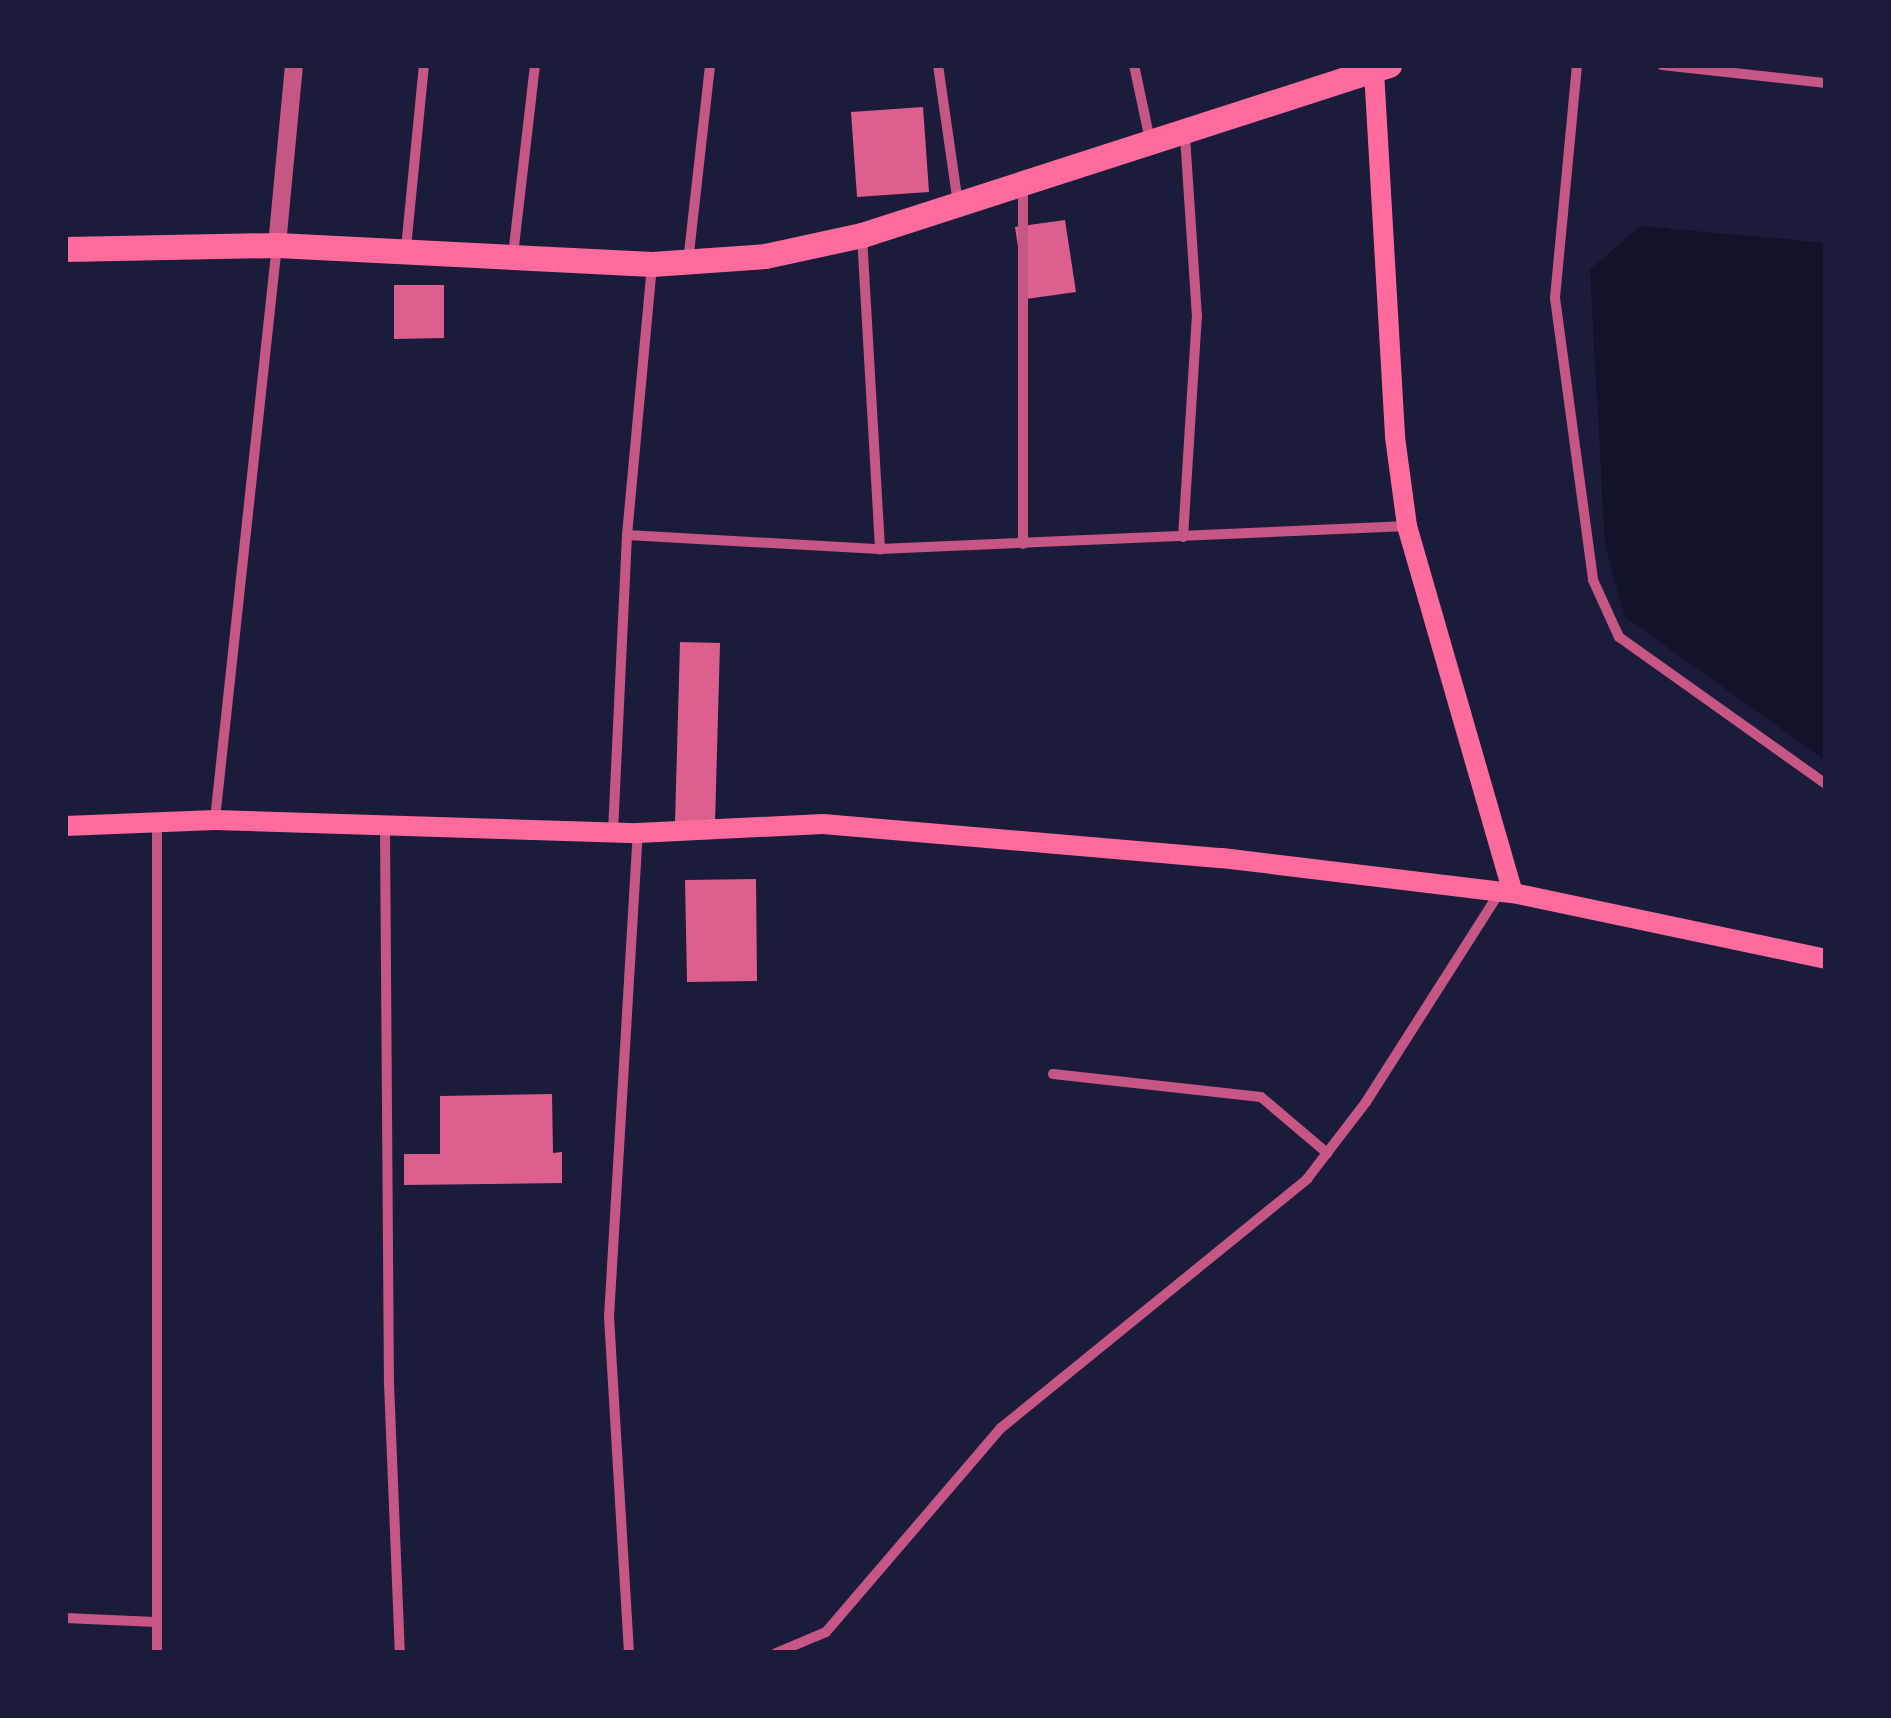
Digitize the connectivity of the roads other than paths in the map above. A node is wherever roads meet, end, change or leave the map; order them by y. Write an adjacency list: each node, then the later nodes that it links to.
1 (294, 65): 16 (street)
2 (424, 65): 17 (street)
3 (534, 65): 19 (street)
4 (710, 65): 20 (street)
5 (938, 65): 14 (street)
6 (1134, 65): 12 (street)
7 (1577, 65): 27 (street)
8 (1662, 65): 10 (street)
9 (1378, 67): 11 (main road); 22 (main road)
10 (1826, 83)
11 (1185, 130): 12 (main road); 24 (street)
12 (1150, 142): 13 (main road)
13 (1023, 183): 14 (main road); 25 (street)
14 (958, 203): 15 (main road)
15 (862, 235): 20 (main road); 26 (street)
16 (277, 245): 17 (main road); 18 (main road); 28 (street)
17 (405, 252): 19 (main road)
18 (65, 253)
19 (513, 256): 21 (main road)
20 (688, 263): 21 (main road)
21 (652, 264): 23 (street)
22 (1407, 526): 24 (street); 34 (main road)
23 (627, 535): 26 (street); 32 (street)
24 (1183, 537): 25 (street)
25 (1023, 544): 26 (street)
26 (880, 549)
27 (1826, 784)
28 (215, 820): 30 (main road); 31 (main road)
29 (65, 826): 30 (main road)
30 (158, 827): 39 (street)
31 (386, 830): 32 (main road); 41 (street)
32 (613, 833): 33 (main road)
33 (638, 833): 34 (main road); 42 (street)
34 (1506, 893): 35 (main road); 37 (street)
35 (1826, 959)
36 (1053, 1074): 37 (street)
37 (1327, 1153): 43 (street)
38 (65, 1618): 39 (street)
39 (155, 1622): 40 (street)
40 (157, 1653)
41 (400, 1653)
42 (629, 1653)
43 (776, 1653)

